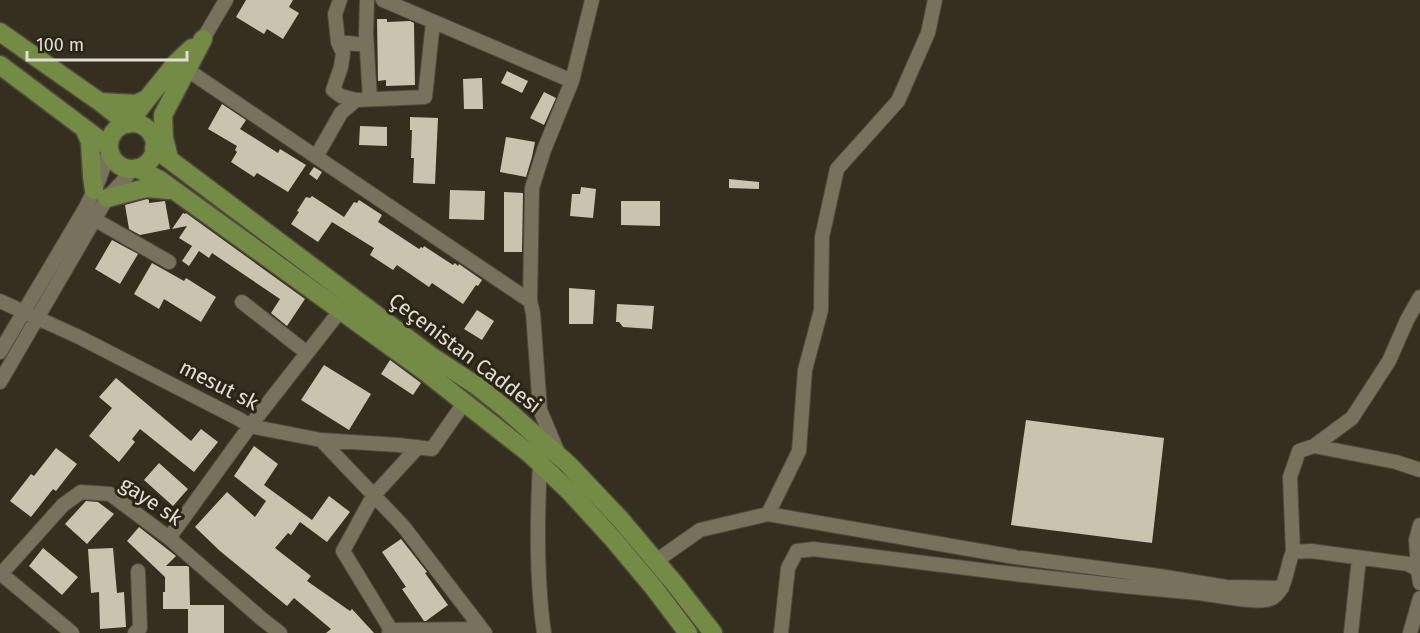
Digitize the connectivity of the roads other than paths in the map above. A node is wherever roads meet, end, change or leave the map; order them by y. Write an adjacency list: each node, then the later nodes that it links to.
1 (226, 0): 9 (street)
2 (340, 0): 10 (street)
3 (367, 0): 11 (street)
4 (385, 0): 7 (street)
5 (592, 0): 14 (street)
6 (935, 0): 50 (street)
7 (433, 22): 14 (street); 16 (street)
8 (0, 32): 17 (main road)
9 (203, 39): 13 (main road); 15 (main road)
10 (338, 42): 11 (street); 16 (street)
11 (367, 45): 16 (street)
12 (0, 65): 19 (main road)
13 (186, 69): 22 (street); 23 (main road)
14 (572, 81): 31 (street)
15 (147, 99): 17 (main road); 18 (main road)
16 (363, 100): 22 (street)
17 (100, 102): 18 (main road)
18 (128, 124): 20 (main road); 21 (main road)
19 (84, 128): 21 (main road); 26 (main road)
20 (154, 148): 23 (main road, Çeçenistan Caddesi); 24 (main road)
21 (109, 149): 24 (main road); 26 (street)
22 (316, 157): 31 (street)
23 (179, 166): 41 (main road, Çeçenistan Caddesi)
24 (135, 169): 25 (main road, Çeçenistan Caddesi); 26 (street)
25 (174, 191): 26 (main road); 33 (main road, Çeçenistan Caddesi)
26 (100, 194): 27 (street); 34 (street)
27 (94, 219): 28 (street); 35 (street)
28 (169, 262)
29 (1420, 297): 44 (street)
30 (0, 301): 34 (street, mesut sk)
31 (530, 301): 40 (street)
32 (242, 303): 37 (street)
33 (340, 311): 37 (street); 39 (main road, Çeçenistan Caddesi)
34 (24, 312): 35 (street, mesut sk); 36 (street)
35 (38, 318): 38 (street); 42 (street, mesut sk)
36 (0, 352)
37 (307, 353): 42 (street)
38 (0, 382)
39 (464, 403): 45 (street); 47 (main road, Çeçenistan Caddesi)
40 (540, 410): 41 (street); 46 (street)
41 (522, 423): 46 (main road, Çeçenistan Caddesi)
42 (250, 426): 43 (street, mesut sk); 52 (street)
43 (321, 440): 45 (street, mesut sk); 49 (street)
44 (1314, 446): 48 (street); 53 (street)
45 (418, 447): 49 (street)
46 (560, 456): 55 (main road, Çeçenistan Caddesi)
47 (540, 463): 66 (street); 67 (main road, Çeçenistan Caddesi)
48 (1420, 470)
49 (374, 495): 61 (street); 62 (street)
50 (768, 514): 55 (street); 59 (street)
51 (1420, 525): 58 (street)
52 (169, 538): 57 (street, gaye sk); 65 (street, gaye sk)
53 (1293, 552): 54 (street); 59 (street)
54 (1359, 558): 58 (street); 70 (street)
55 (656, 561): 68 (main road, Çeçenistan Caddesi)
56 (138, 572): 64 (street)
57 (1, 574): 63 (street)
58 (1419, 577)
59 (1282, 588): 69 (street)
60 (1420, 598): 71 (street)
61 (483, 631): 62 (street)
62 (390, 632)
63 (72, 633)
64 (135, 633)
65 (280, 633)
66 (544, 633)
67 (688, 633)
68 (713, 633)
69 (781, 633)
70 (1351, 633)
71 (1410, 633)

